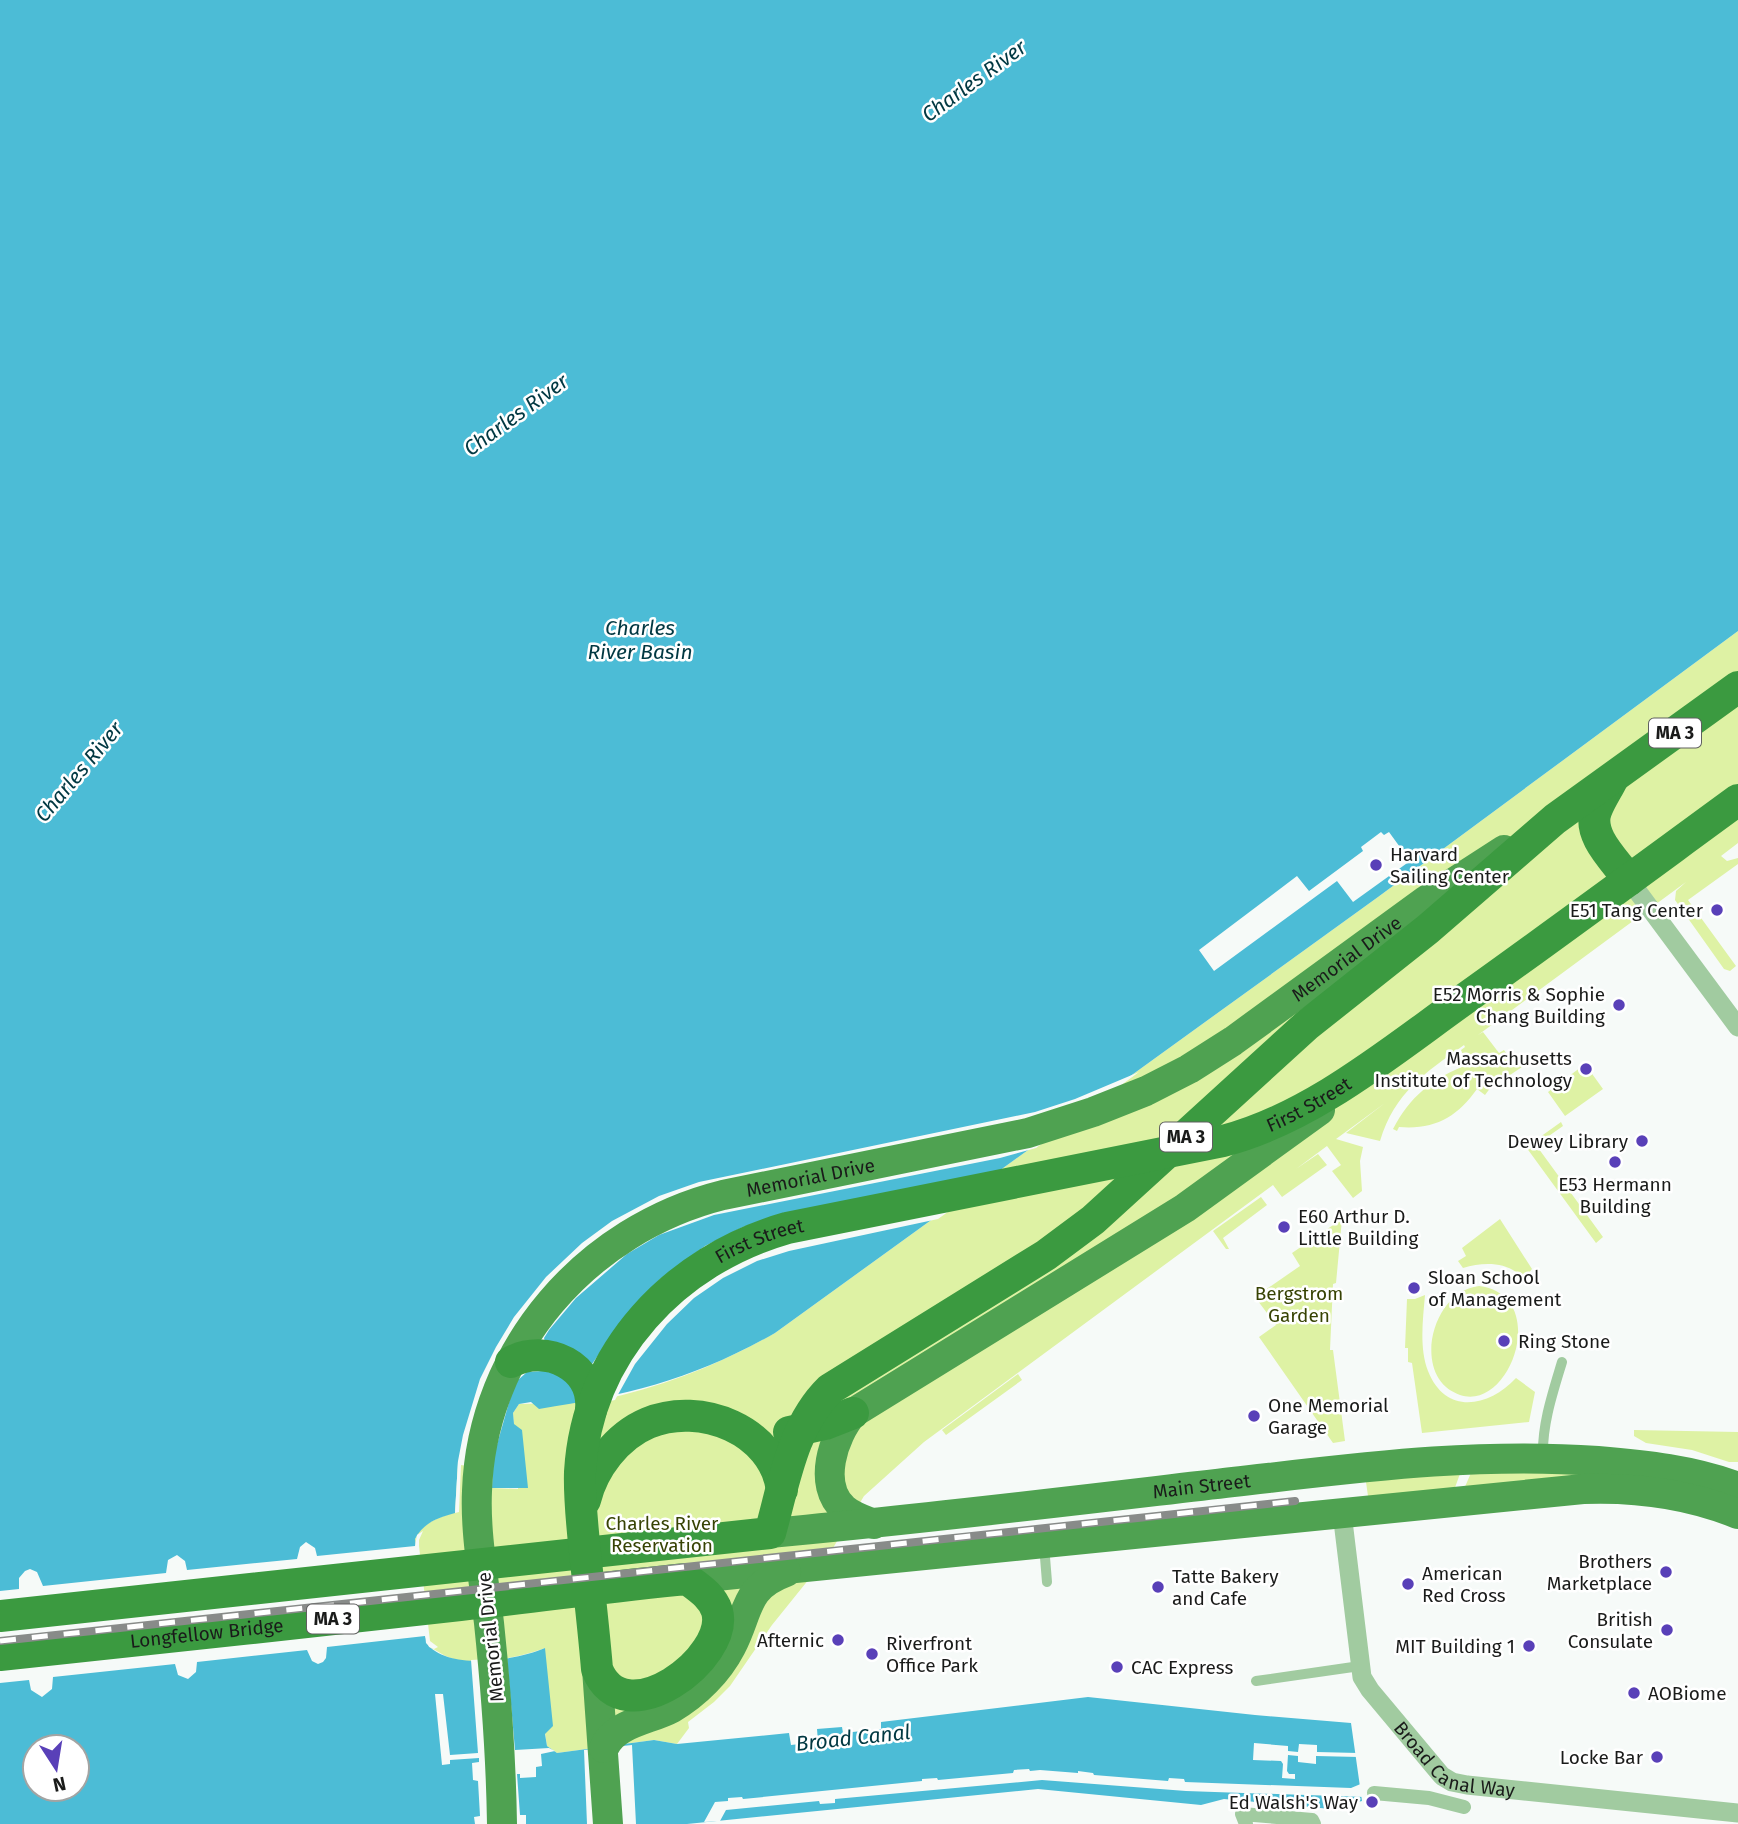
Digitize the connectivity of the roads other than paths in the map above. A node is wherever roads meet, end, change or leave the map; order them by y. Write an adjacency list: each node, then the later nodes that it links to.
1 (1738, 687): 2 (highway, Memorial Drive / MA 3)
2 (1613, 779): 4 (highway, Memorial Drive / MA 3); 5 (highway)
3 (1738, 800): 5 (highway, MA 3)
4 (1555, 819): 8 (main road, Memorial Drive); 12 (highway, Memorial Drive / MA 3)
5 (1629, 880): 6 (street); 7 (highway, MA 3)
6 (1738, 1027)
7 (1392, 1051): 10 (highway, First Street / MA 3); 11 (main road)
8 (510, 1362): 10 (highway); 35 (main road, Memorial Drive)
9 (1562, 1362): 14 (lane)
10 (591, 1410): 18 (highway, First Street / MA 3)
11 (853, 1413): 12 (highway); 19 (main road)
12 (801, 1430): 13 (highway); 15 (highway, Memorial Drive / MA 3)
13 (746, 1433): 15 (highway); 18 (highway)
14 (1543, 1457): 16 (main road, Main Street); 19 (main road, Main Street)
15 (782, 1475): 20 (highway, Memorial Drive / MA 3)
16 (1734, 1495): 17 (main road, Main Street)
17 (1342, 1513): 21 (main road, Main Street); 28 (street, Broad Canal Way)
18 (582, 1522): 29 (highway, First Street / MA 3)
19 (874, 1524): 20 (main road, Main Street)
20 (770, 1533): 22 (highway, Main Street / MA 3)
21 (1044, 1544): 23 (main road, Main Street); 25 (lane)
22 (661, 1545): 26 (highway, Longfellow Bridge / MA 3)
23 (793, 1570): 24 (main road, Main Street); 31 (main road)
24 (677, 1580): 27 (highway, Longfellow Bridge / MA 3); 29 (highway)
25 (1047, 1582)
26 (0, 1616)
27 (0, 1655)
28 (1360, 1666): 30 (lane); 34 (street, Broad Canal Way)
29 (597, 1669): 31 (main road, First Street)
30 (1255, 1681)
31 (604, 1748): 36 (main road, First Street)
32 (1374, 1793): 33 (street)
33 (1464, 1807)
34 (1738, 1813)
35 (502, 1824)
36 (608, 1824)
37 (1246, 1824): 38 (street)
38 (1314, 1824)

